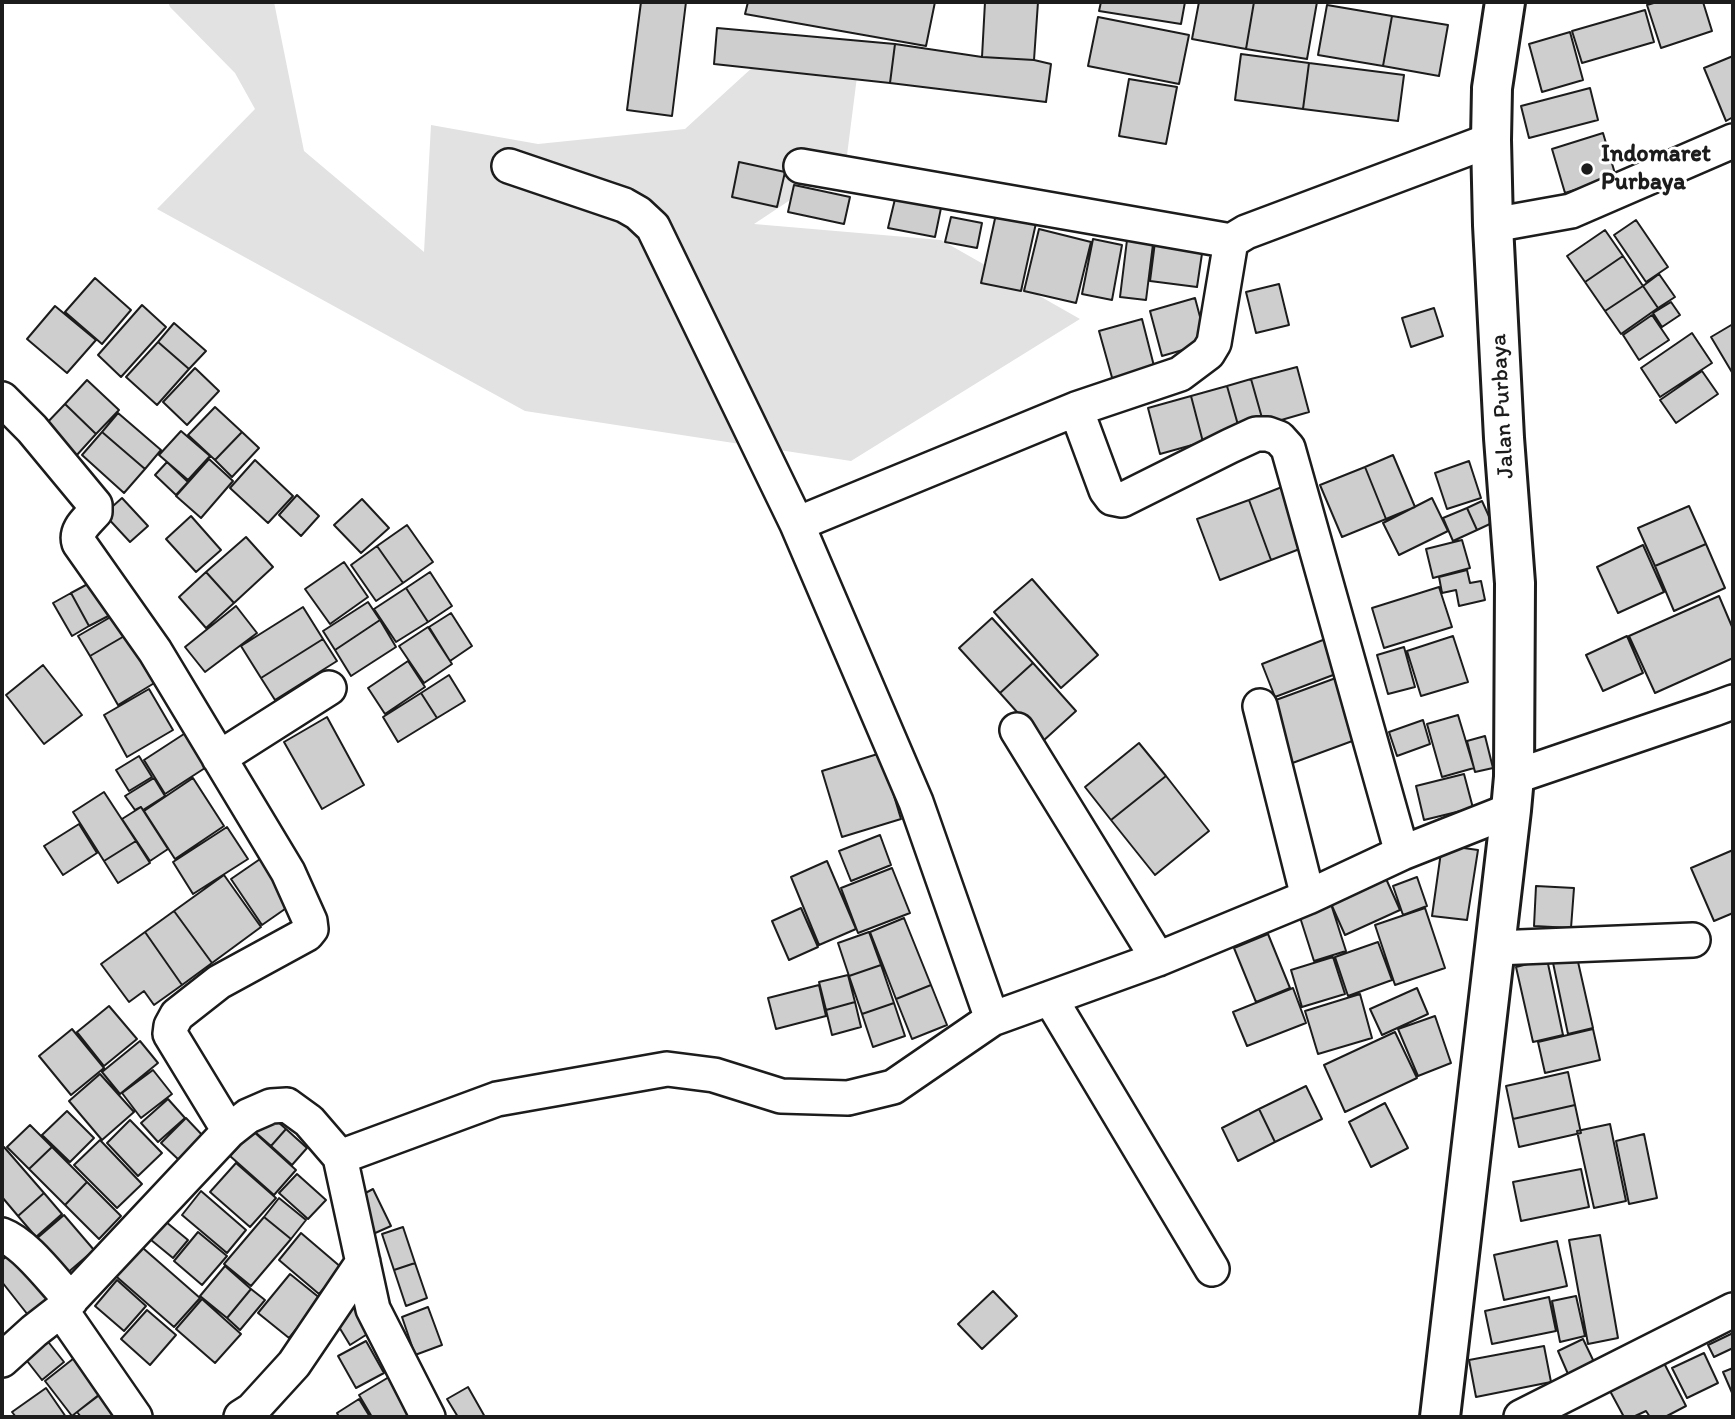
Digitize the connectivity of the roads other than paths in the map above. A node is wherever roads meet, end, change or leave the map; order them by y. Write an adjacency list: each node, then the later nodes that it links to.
1 (1505, 2): 2 (main road, Jalan Purbaya)
2 (1491, 140): 6 (main road, Jalan Purbaya); 7 (street)
3 (1733, 141): 6 (street)
4 (509, 166): 10 (street)
5 (801, 166): 7 (street)
6 (1493, 225): 16 (main road, Jalan Purbaya)
7 (1231, 241): 9 (street)
8 (2, 399): 15 (street)
9 (1076, 409): 10 (street); 17 (street)
10 (797, 524): 23 (street)
11 (329, 688): 15 (street)
12 (1733, 702): 16 (street)
13 (1260, 706): 18 (street)
14 (1017, 730): 21 (street)
15 (219, 758): 24 (street)
16 (1512, 793): 17 (street); 20 (main road, Jalan Purbaya)
17 (1402, 853): 18 (street)
18 (1308, 897): 21 (street)
19 (1693, 940): 20 (street)
20 (1495, 948): 35 (main road, Jalan Purbaya)
21 (1158, 959): 22 (street)
22 (1050, 998): 23 (street); 28 (street)
23 (992, 1019): 25 (street)
24 (229, 1131): 25 (street); 29 (street)
25 (340, 1157): 27 (street)
26 (2, 1234): 29 (street)
27 (363, 1262): 33 (street); 34 (street)
28 (1212, 1269)
29 (66, 1305): 31 (street); 32 (street)
30 (1733, 1310): 36 (street)
31 (2, 1360)
32 (135, 1417)
33 (241, 1417)
34 (428, 1417)
35 (1440, 1417)
36 (1521, 1417)

